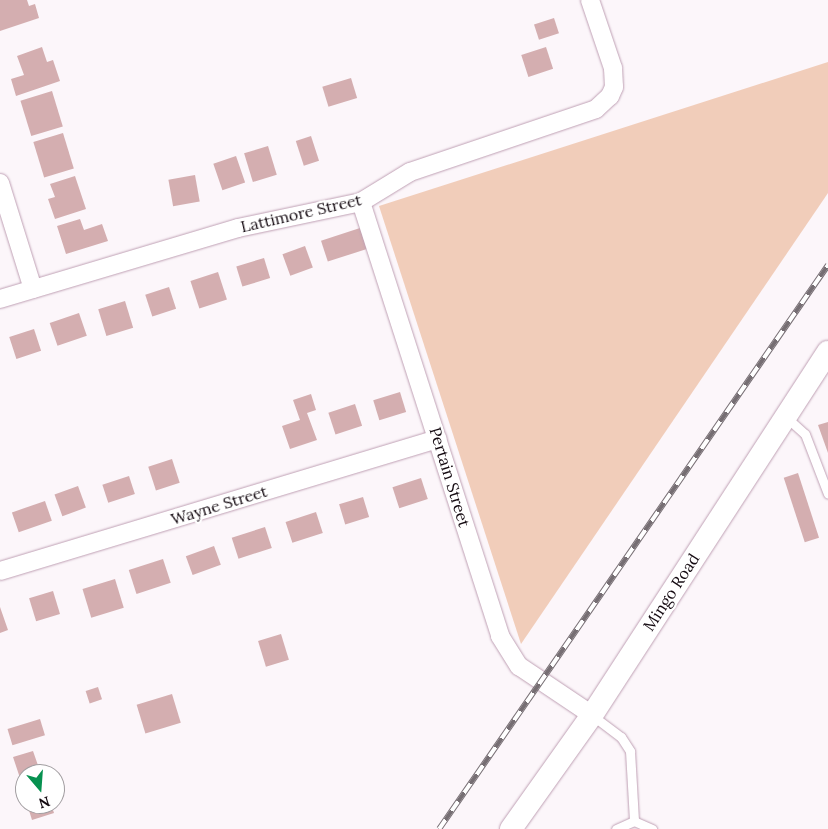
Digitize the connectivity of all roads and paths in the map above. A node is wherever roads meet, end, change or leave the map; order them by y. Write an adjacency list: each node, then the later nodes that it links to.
1 (590, 0): 3 (street, Lattimore Street)
2 (0, 183): 4 (street)
3 (361, 202): 4 (street, Lattimore Street); 8 (street, Pertain Street)
4 (33, 289): 5 (street, Lattimore Street)
5 (0, 299)
6 (828, 352): 7 (street, Mingo Road)
7 (784, 416): 9 (lane); 11 (street, Mingo Road)
8 (438, 439): 10 (street, Wayne Street); 11 (street, Pertain Street)
9 (828, 494)
10 (0, 571)
11 (592, 715): 12 (lane); 13 (street, Mingo Road)
12 (634, 821): 14 (lane); 15 (lane)
13 (511, 829)
14 (616, 829)
15 (652, 829)

